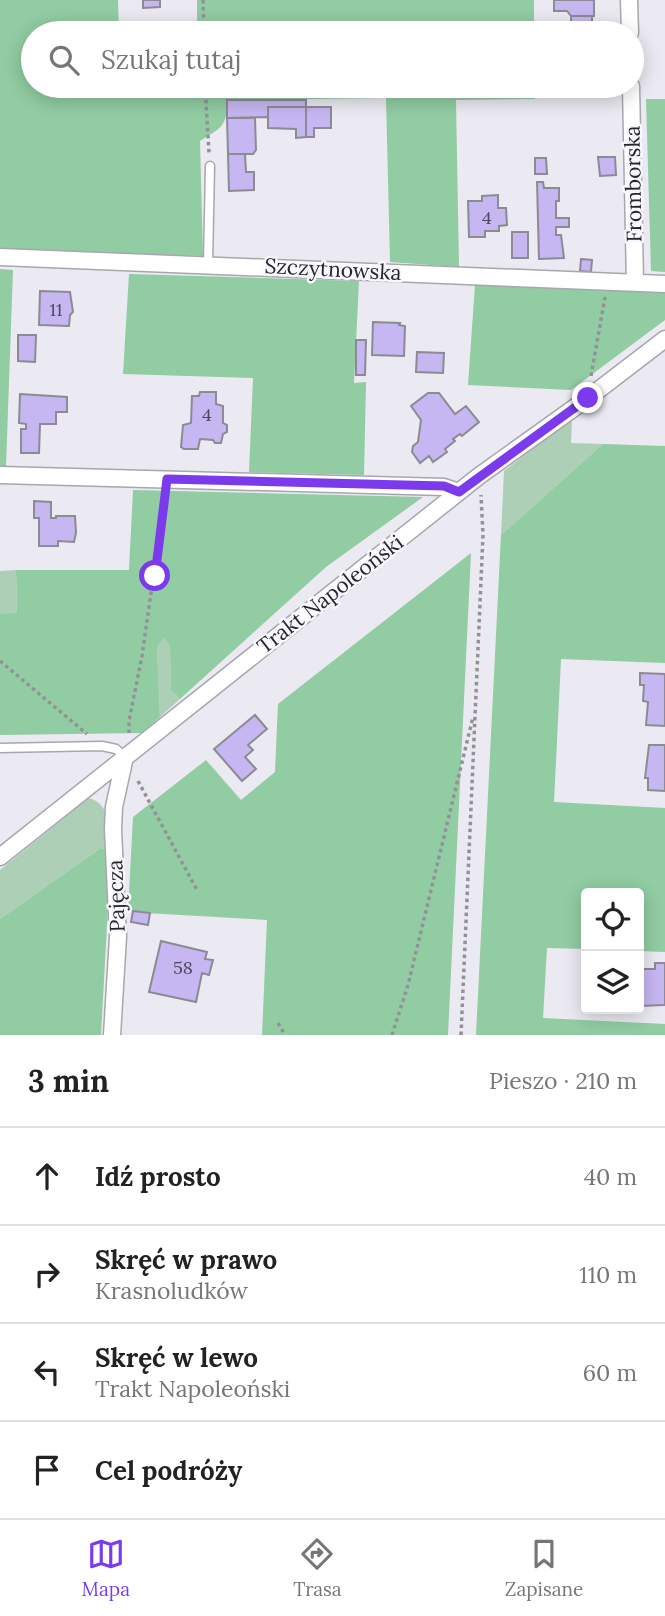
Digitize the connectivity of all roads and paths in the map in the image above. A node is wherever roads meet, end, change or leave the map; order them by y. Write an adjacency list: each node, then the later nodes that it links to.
1 (204, 0): 3 (path)
2 (629, 0): 4 (street)
3 (204, 21)
4 (630, 21)
5 (206, 98): 7 (path)
6 (631, 98): 11 (street, Fromborska)
7 (210, 166): 9 (lane)
8 (0, 257): 9 (street, Szczytnowska)
9 (208, 264): 10 (street, Szczytnowska)
10 (607, 282): 11 (street, Szczytnowska); 14 (path)
11 (635, 283): 12 (street, Szczytnowska)
12 (665, 284)
13 (665, 339): 14 (street, Trakt Napoleoński)
14 (588, 398): 16 (street, Trakt Napoleoński)
15 (0, 475): 17 (street)
16 (479, 476): 18 (street, Trakt Napoleoński); 20 (path)
17 (167, 479): 18 (street); 21 (path)
18 (459, 492): 24 (street, Trakt Napoleoński)
19 (0, 661): 22 (path)
20 (475, 708): 31 (path); 32 (path)
21 (129, 733)
22 (102, 746): 23 (lane); 24 (lane)
23 (0, 748)
24 (125, 758): 26 (street, Trakt Napoleoński); 29 (street, Pajęcza)
25 (138, 782): 27 (path)
26 (0, 857)
27 (197, 890)
28 (278, 1024): 30 (path)
29 (111, 1035)
30 (285, 1035)
31 (392, 1035)
32 (461, 1035)

